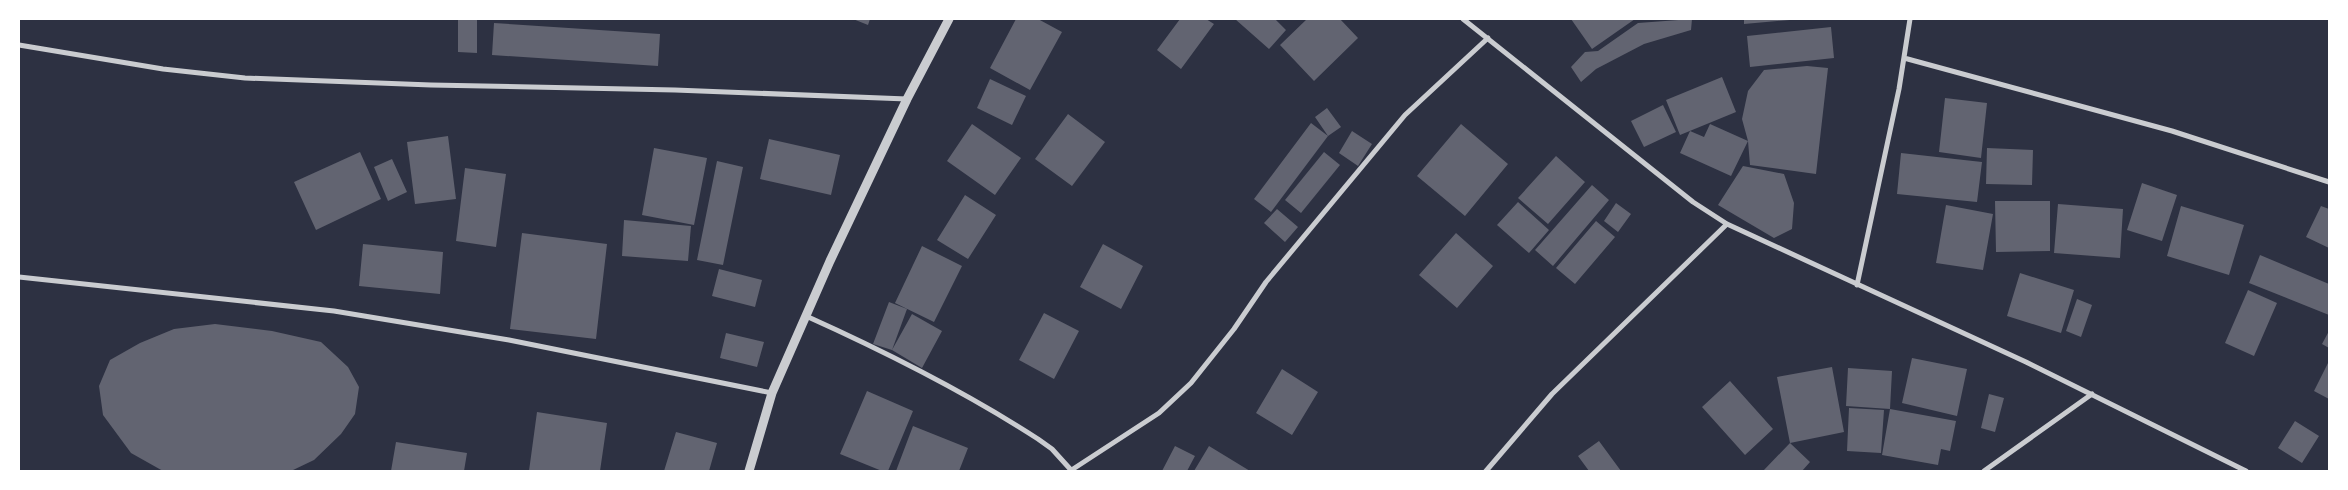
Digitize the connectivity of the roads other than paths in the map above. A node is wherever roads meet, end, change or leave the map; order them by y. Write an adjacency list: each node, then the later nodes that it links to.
1 (949, 19): 7 (street)
2 (1463, 19): 4 (street)
3 (1910, 19): 6 (street)
4 (1488, 38): 9 (street); 15 (street)
5 (19, 45): 7 (street)
6 (1904, 58): 8 (street); 11 (street)
7 (907, 99): 12 (street)
8 (2329, 182)
9 (1727, 224): 11 (street); 17 (street)
10 (19, 277): 13 (street)
11 (1857, 285): 14 (street)
12 (806, 316): 13 (street); 15 (street)
13 (772, 393): 16 (street)
14 (2092, 394): 18 (street); 19 (street)
15 (1071, 470)
16 (749, 471)
17 (1486, 471)
18 (1984, 471)
19 (2246, 471)

